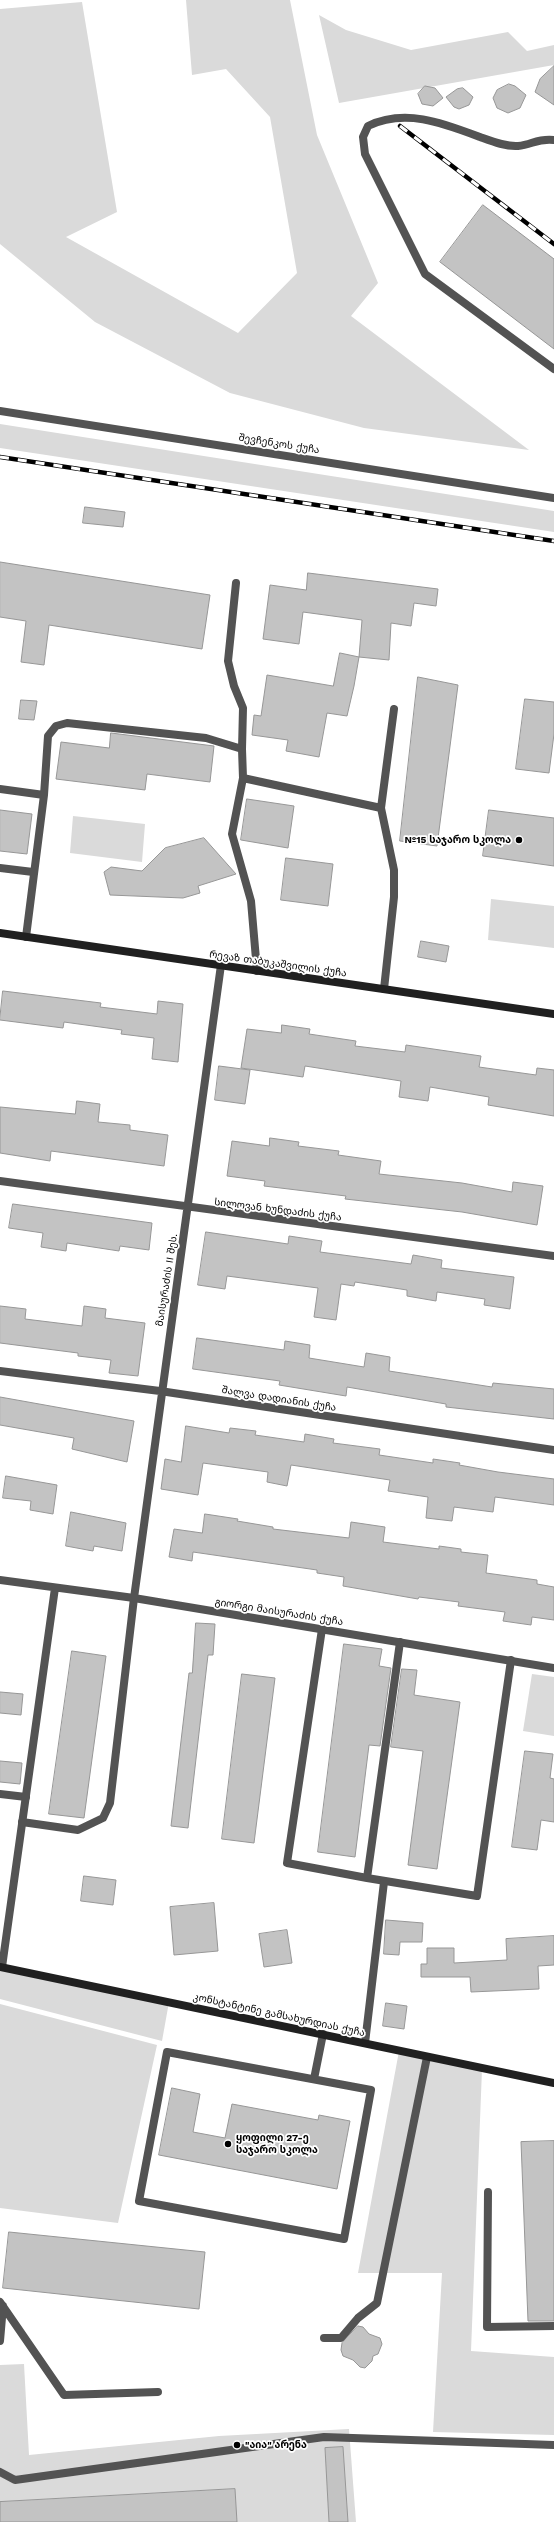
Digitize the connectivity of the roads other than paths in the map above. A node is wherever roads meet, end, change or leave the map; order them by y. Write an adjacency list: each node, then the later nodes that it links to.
1 (554, 140): 2 (street)
2 (554, 369)
3 (0, 411): 4 (street, შევჩენკოს ქუჩა)
4 (554, 498)
5 (236, 583): 7 (street)
6 (394, 709): 11 (street)
7 (242, 749): 8 (street); 10 (street)
8 (243, 778): 11 (street); 17 (street)
9 (0, 789): 10 (street)
10 (44, 795): 13 (street)
11 (381, 808): 18 (street)
12 (0, 868): 13 (street)
13 (33, 872): 15 (street)
14 (0, 933): 15 (street, რევაზ თაბუკაშვილის ქუჩა)
15 (26, 937): 16 (street, რევაზ თაბუკაშვილის ქუჩა)
16 (221, 965): 17 (street, რევაზ თაბუკაშვილის ქუჩა); 21 (street, მაისურაძის II შეს.)
17 (257, 971): 18 (street, რევაზ თაბუკაშვილის ქუჩა)
18 (384, 989): 19 (street, რევაზ თაბუკაშვილის ქუჩა)
19 (554, 1014)
20 (0, 1181): 21 (street, სილოვან ხუნდაძის ქუჩა)
21 (189, 1208): 22 (street, სილოვან ხუნდაძის ქუჩა); 24 (street, მაისურაძის II შეს.)
22 (554, 1256)
23 (0, 1371): 24 (street, შალვა დადიანის ქუჩა)
24 (160, 1391): 25 (street, შალვა დადიანის ქუჩა); 28 (street, მაისურაძის II შეს.)
25 (554, 1450)
26 (0, 1580): 27 (street, გიორგი მაისურაძის ქუჩა)
27 (55, 1588): 28 (street, გიორგი მაისურაძის ქუჩა); 34 (street)
28 (134, 1598): 29 (street, გიორგი მაისურაძის ქუჩა); 35 (street, მაისურაძის II შეს.)
29 (322, 1629): 30 (street, გიორგი მაისურაძის ქუჩა); 36 (street)
30 (400, 1642): 31 (street, გიორგი მაისურაძის ქუჩა); 36 (street)
31 (510, 1660): 32 (street, გიორგი მაისურაძის ქუჩა); 37 (street)
32 (554, 1668)
33 (0, 1794): 34 (street)
34 (26, 1797): 35 (street)
35 (22, 1822): 38 (street)
36 (367, 1878): 37 (street)
37 (384, 1882): 40 (street)
38 (1, 1967): 39 (street, კონსტანტინე გამსახურდიას ქუჩა)
39 (323, 2034): 40 (street, კონსტანტინე გამსახურდიას ქუჩა); 42 (street)
40 (365, 2043): 41 (street, კონსტანტინე გამსახურდიას ქუჩა)
41 (427, 2057): 43 (street, კონსტანტინე გამსახურდიას ქუჩა); 47 (street)
42 (314, 2079): 42 (street)
43 (554, 2083)
44 (488, 2192): 46 (street)
45 (1, 2304): 48 (street); 49 (street)
46 (554, 2326)
47 (324, 2338)
48 (0, 2341)
49 (158, 2392)
50 (554, 2444): 51 (street)
51 (0, 2472)

